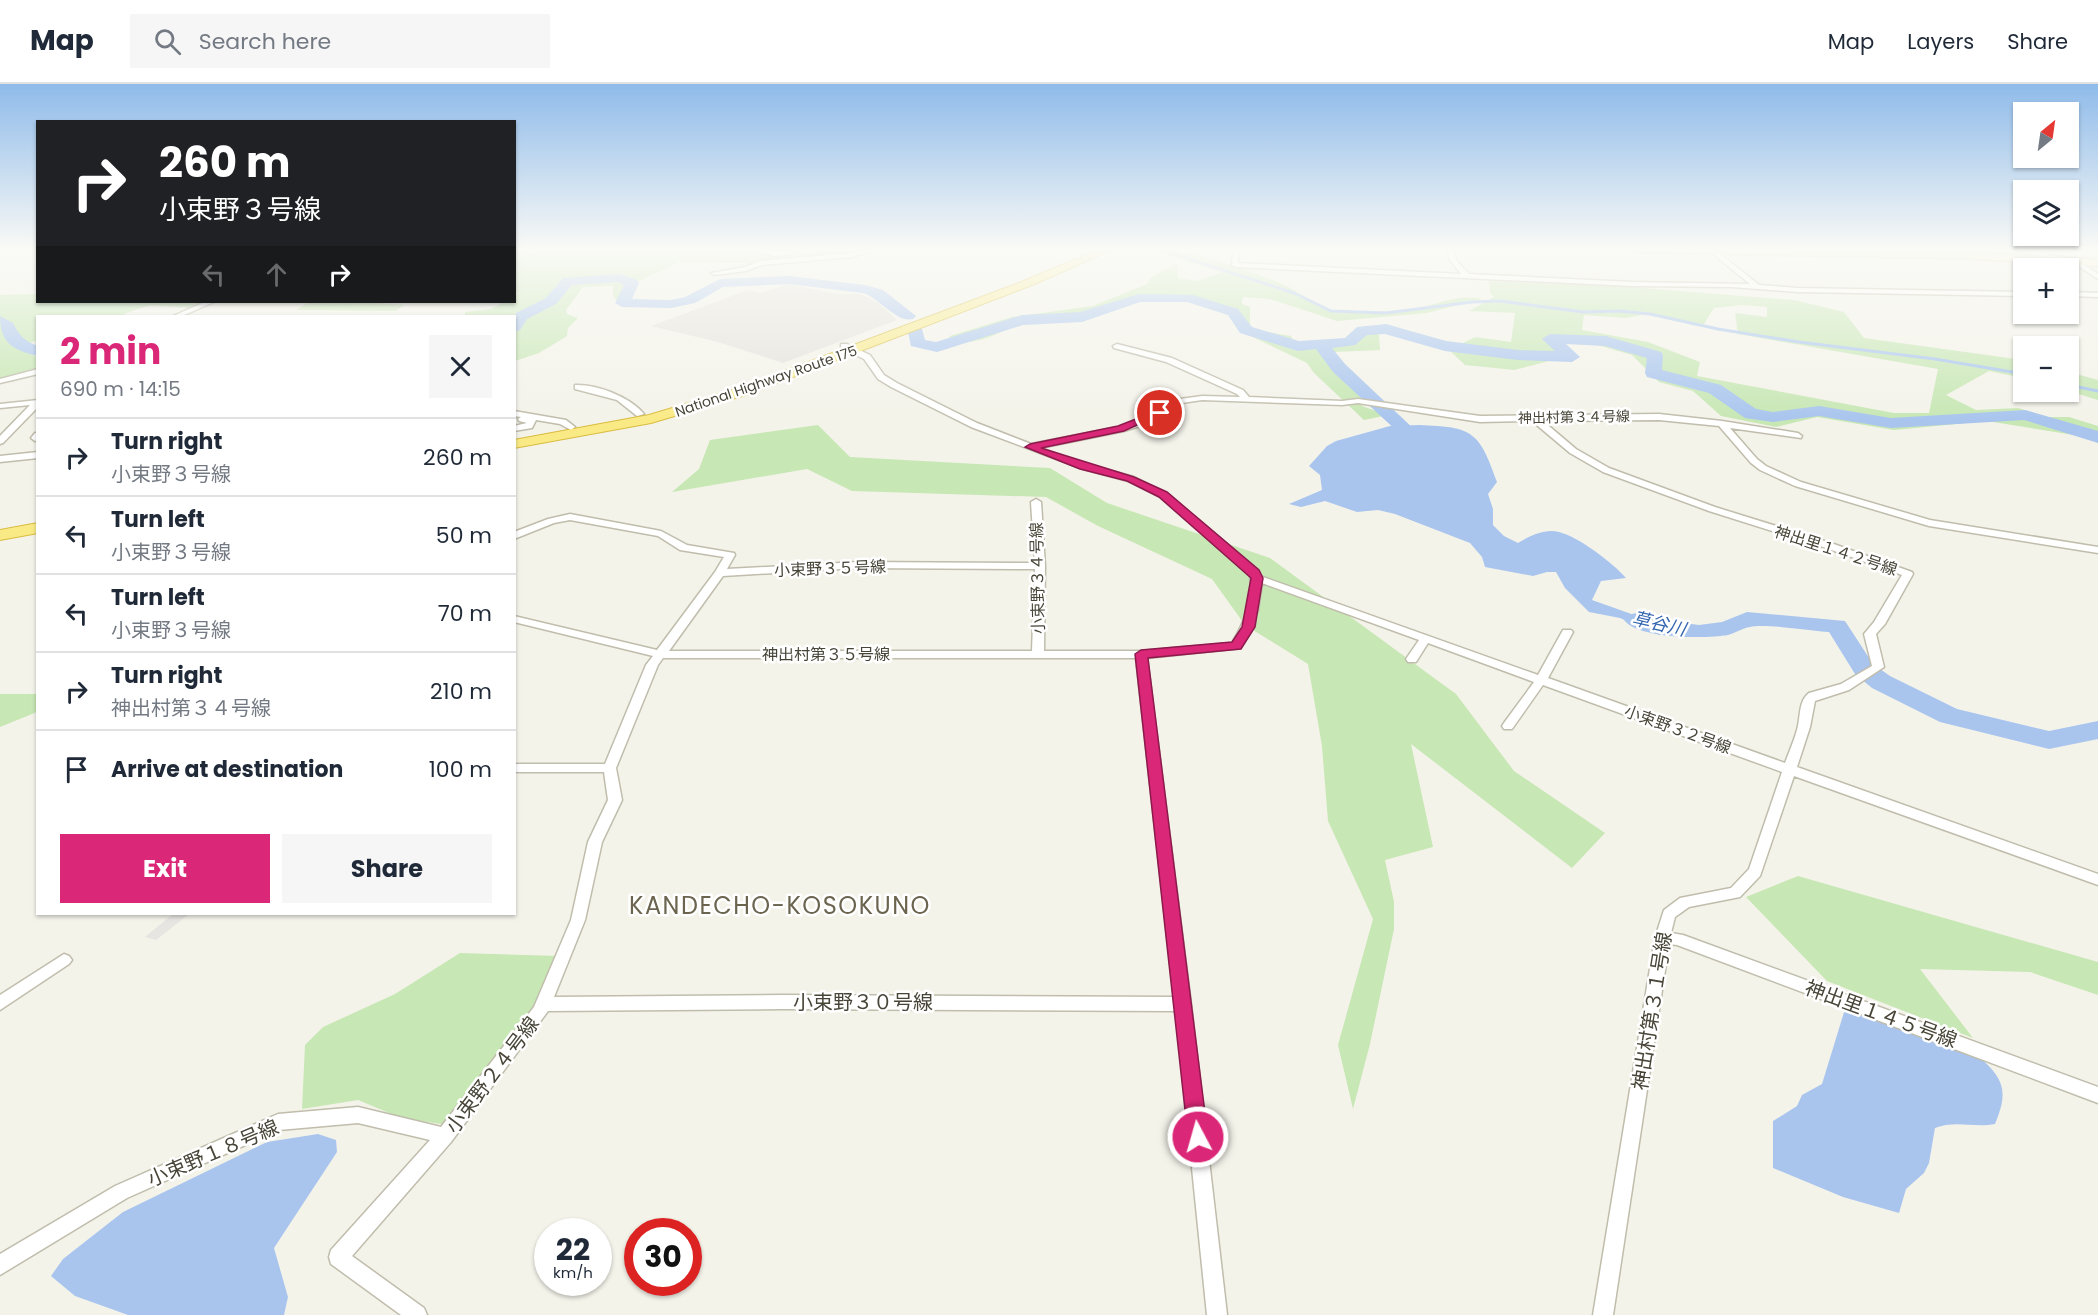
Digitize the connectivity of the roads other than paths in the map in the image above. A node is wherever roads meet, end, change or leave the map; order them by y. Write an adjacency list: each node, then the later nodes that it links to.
1 (200, 306): 4 (street)
2 (953, 306): 6 (highway, National Highway Route 175)
3 (962, 306): 6 (highway, National Highway Route 175)
4 (179, 315)
5 (1117, 346): 10 (street)
6 (848, 348): 14 (highway, National Highway Route 175); 24 (highway, National Highway Route 175); 25 (street)
7 (36, 372): 8 (street)
8 (0, 381)
9 (578, 387): 14 (street)
10 (1245, 398): 17 (street, 神出村第３４号線); 25 (street, 神出村第３４号線)
11 (36, 402): 13 (street)
12 (36, 404): 23 (street)
13 (0, 406)
14 (640, 414): 19 (highway, National Highway Route 175)
15 (516, 415): 19 (street)
16 (516, 416): 20 (street)
17 (1534, 418): 18 (street, 神出村第３４号線); 49 (street, 神出里１４２号線)
18 (1722, 424): 21 (street, 神出村第３４号線); 34 (street)
19 (571, 427): 22 (highway, National Highway Route 175)
20 (516, 429)
21 (1798, 436)
22 (516, 437)
23 (0, 441)
24 (516, 444)
25 (1030, 447): 37 (street)
26 (36, 455): 27 (street)
27 (0, 459)
28 (1036, 502): 35 (street, 小束野３４号線)
29 (36, 519): 30 (highway)
30 (0, 526)
31 (36, 528): 32 (highway)
32 (0, 535)
33 (516, 535): 36 (street)
34 (2098, 550)
35 (1040, 566): 36 (street, 小束野３５号線); 42 (street, 小束野３４号線)
36 (720, 573): 41 (street)
37 (1257, 578): 40 (street, 小束野３２号線); 43 (street, 神出村第３５号線)
38 (516, 619): 41 (street, 神出村第３５号線)
39 (1567, 632): 45 (street)
40 (1425, 639): 44 (street); 45 (street, 小束野３２号線)
41 (659, 654): 42 (street, 神出村第３５号線); 48 (street)
42 (1038, 654): 43 (street, 神出村第３５号線)
43 (1141, 654): 55 (street)
44 (1412, 659)
45 (1541, 680): 46 (street); 49 (street, 小束野３２号線)
46 (1508, 726)
47 (516, 768): 48 (street)
48 (610, 768): 54 (street, 小束野２４号線)
49 (1789, 769): 50 (street, 小束野３２号線); 51 (street, 神出村第３１号線)
50 (2098, 880)
51 (1662, 938): 56 (street, 神出里１４５号線); 61 (street, 神出村第３１号線)
52 (64, 960): 53 (street)
53 (0, 1003)
54 (544, 1004): 55 (street, 小束野３０号線); 57 (street, 小束野２４号線)
55 (1183, 1004): 60 (street)
56 (2098, 1095)
57 (445, 1136): 58 (street, 小束野１８号線); 59 (street, 小束野２４号線)
58 (0, 1265)
59 (417, 1315)
60 (1217, 1315)
61 (1603, 1315)

